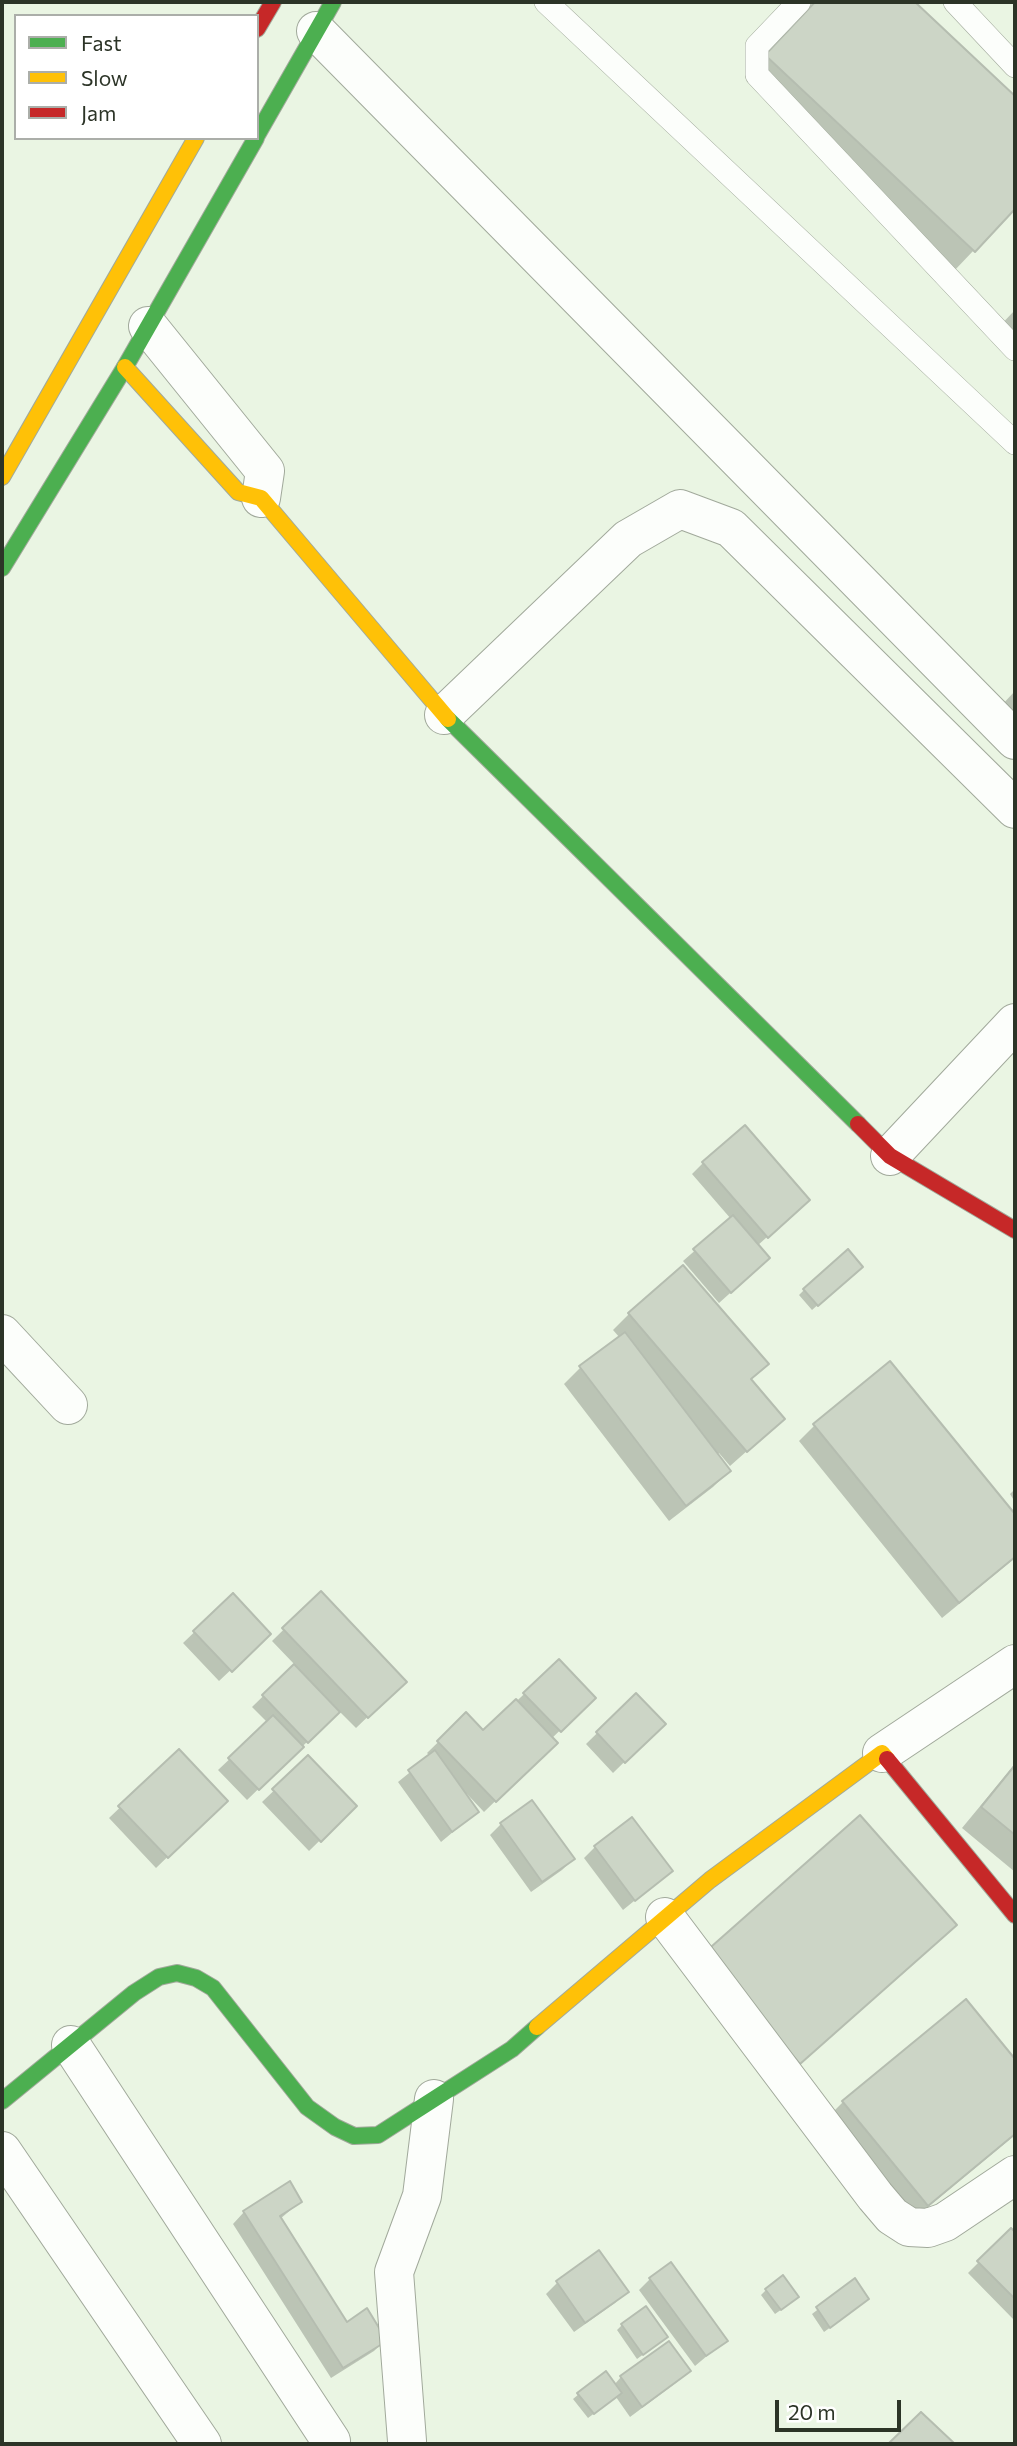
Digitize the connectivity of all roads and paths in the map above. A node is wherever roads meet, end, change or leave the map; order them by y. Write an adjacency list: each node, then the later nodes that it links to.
1 (273, 2): 6 (main road)
2 (546, 2): 14 (lane)
3 (799, 2): 12 (lane)
4 (955, 2): 7 (lane)
5 (328, 9): 8 (main road); 19 (street)
6 (259, 26)
7 (1015, 66)
8 (259, 132)
9 (195, 140): 15 (main road)
10 (254, 140): 11 (main road)
11 (148, 326): 13 (main road); 16 (street)
12 (1015, 349)
13 (125, 367): 16 (main road); 17 (main road)
14 (1015, 443)
15 (2, 477)
16 (261, 498): 18 (main road)
17 (2, 568)
18 (444, 715): 20 (street); 22 (main road)
19 (1015, 740)
20 (1015, 809)
21 (1015, 1023): 22 (street)
22 (890, 1156): 23 (main road)
23 (1015, 1230)
24 (2, 1334): 25 (street)
25 (68, 1405)
26 (1015, 1664): 27 (street)
27 (882, 1753): 28 (main road); 29 (main road)
28 (1015, 1915)
29 (664, 1917): 31 (main road); 34 (street)
30 (71, 2045): 31 (main road); 32 (main road); 35 (street)
31 (434, 2099): 36 (street)
32 (2, 2101)
33 (2, 2151): 37 (street)
34 (1015, 2175)
35 (331, 2441)
36 (407, 2441)
37 (202, 2444)

